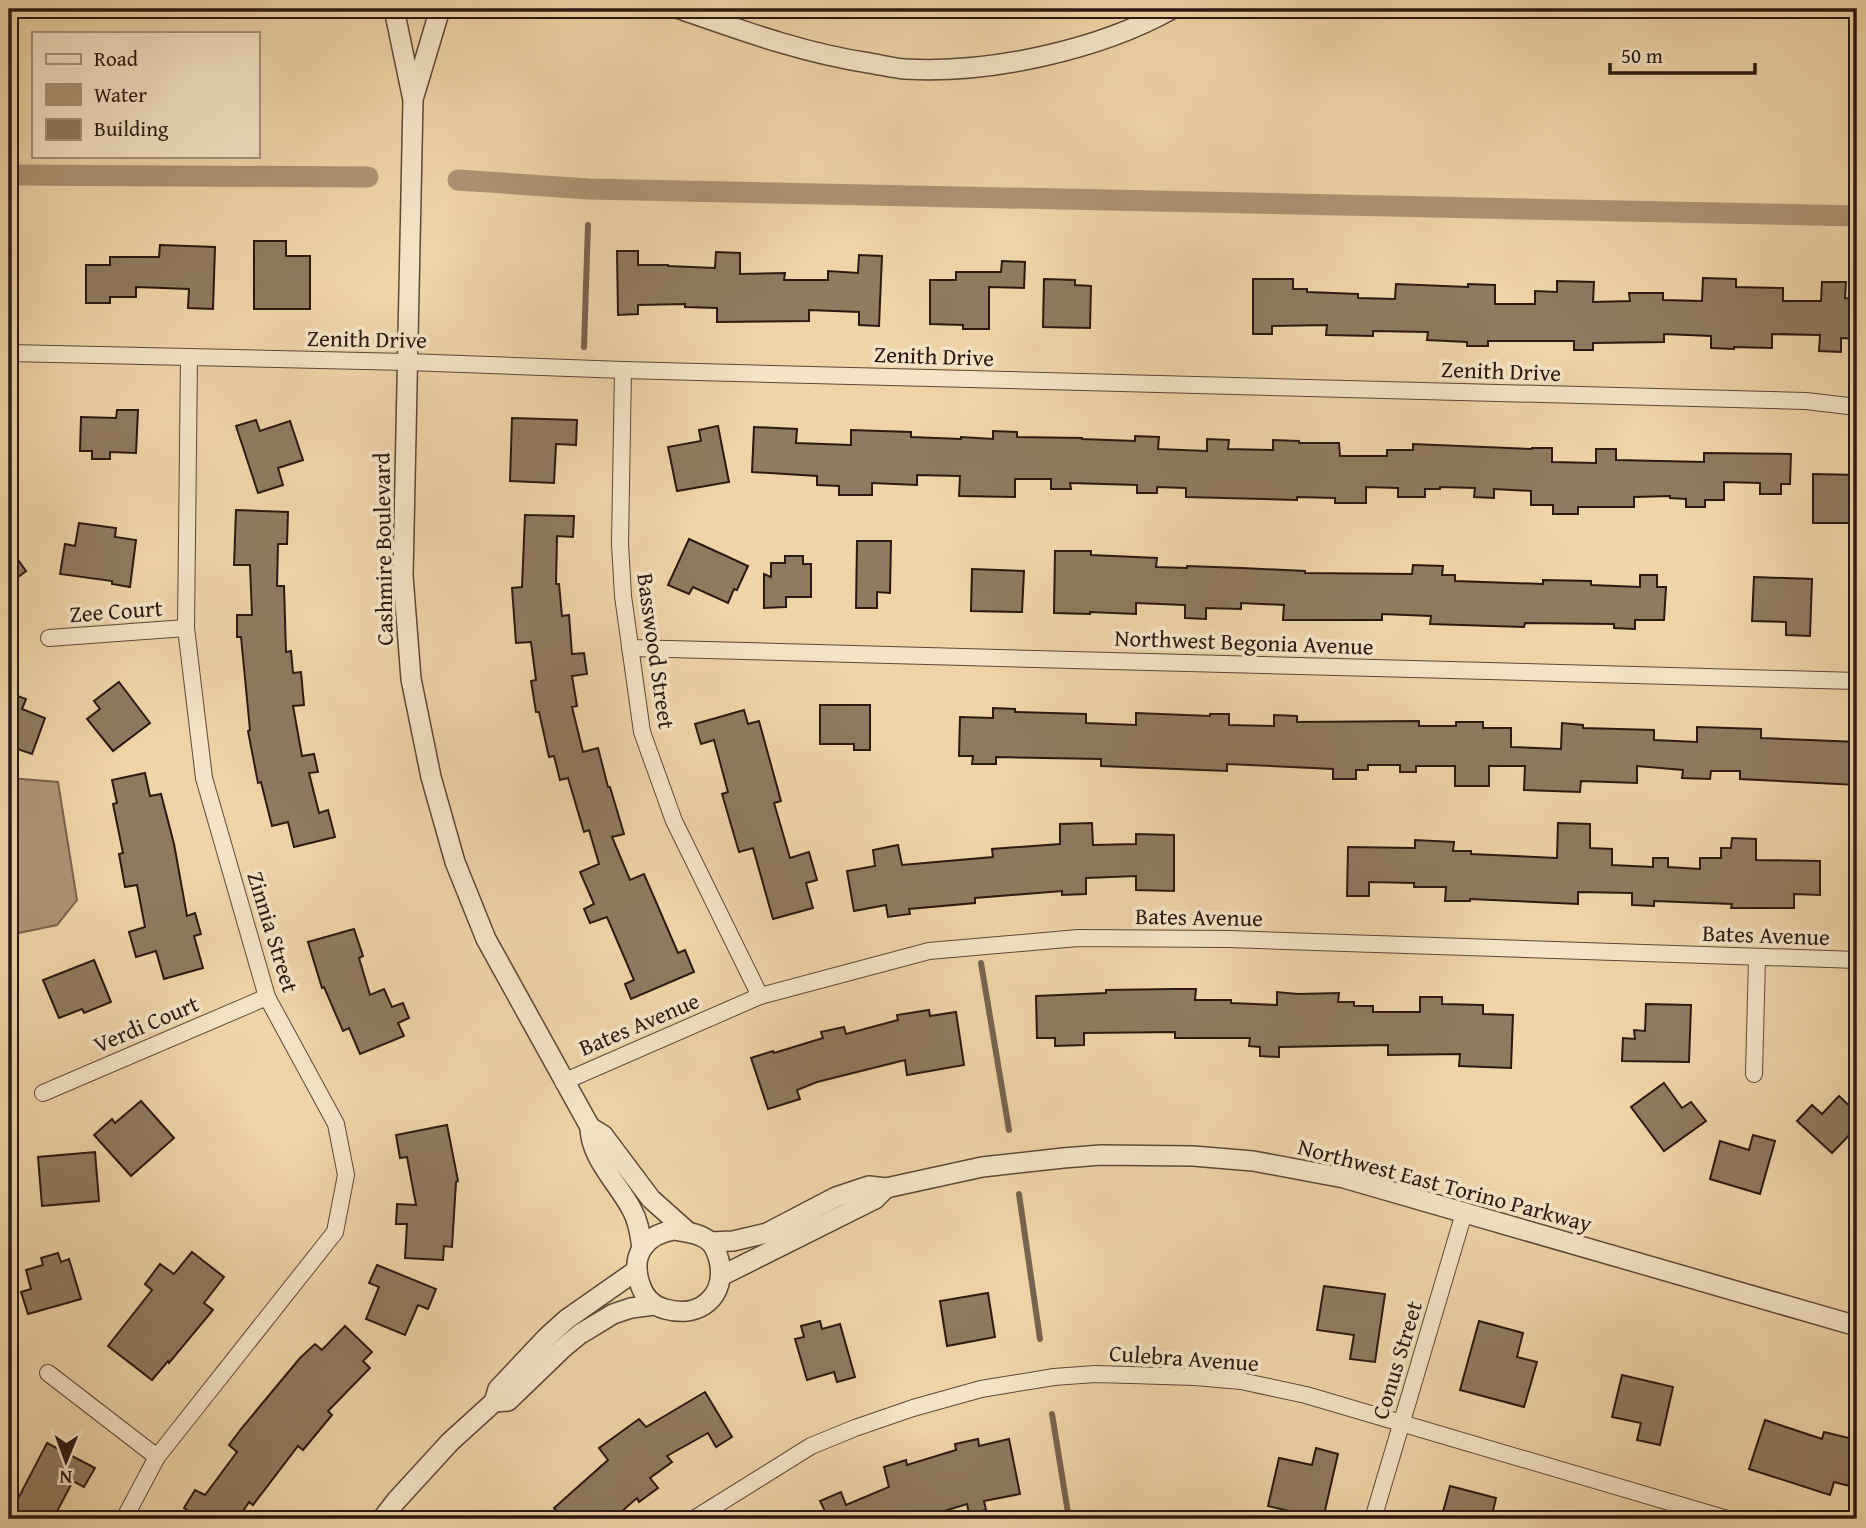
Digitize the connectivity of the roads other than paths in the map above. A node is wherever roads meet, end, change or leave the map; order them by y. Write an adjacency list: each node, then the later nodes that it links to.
1 (394, 9): 5 (street, Cashmire Boulevard)
2 (440, 9): 5 (street, Cashmire Boulevard)
3 (680, 9): 4 (street)
4 (1172, 9)
5 (413, 100): 8 (street, Cashmire Boulevard)
6 (9, 354): 7 (street, Zenith Drive)
7 (189, 358): 8 (street, Zenith Drive); 11 (street, Zinnia Street)
8 (407, 362): 9 (street, Zenith Drive); 20 (street, Cashmire Boulevard)
9 (624, 370): 10 (street, Zenith Drive); 13 (street, Basswood Street)
10 (1857, 407)
11 (186, 628): 12 (street, Zee Court); 18 (street, Zinnia Street)
12 (49, 638)
13 (630, 648): 14 (street, Northwest Begonia Avenue); 17 (street, Basswood Street)
14 (1857, 681)
15 (1757, 958): 16 (street, Bates Avenue); 17 (street, Bates Avenue); 19 (street)
16 (1857, 960)
17 (760, 996): 20 (street, Bates Avenue)
18 (267, 997): 21 (street, Verdi Court); 35 (street, Zinnia Street)
19 (1754, 1074)
20 (564, 1082): 22 (street, Cashmire Boulevard)
21 (43, 1093)
22 (590, 1128): 25 (street, Cashmire Boulevard); 27 (street, Cashmire Boulevard)
23 (886, 1188): 24 (street, Northwest East Torino Parkway); 26 (street, Northwest East Torino Parkway); 29 (street, Northwest East Torino Parkway)
24 (1464, 1213): 31 (street, Northwest East Torino Parkway); 34 (street, Conus Street)
25 (688, 1232): 26 (street); 27 (street)
26 (710, 1242): 29 (street)
27 (642, 1248): 28 (street)
28 (637, 1270): 30 (street); 33 (street)
29 (721, 1276): 30 (street)
30 (654, 1305): 33 (street)
31 (1857, 1326)
32 (48, 1373): 35 (street)
33 (494, 1402): 38 (street)
34 (1402, 1424): 36 (street, Culebra Avenue); 39 (street, Culebra Avenue); 40 (street, Conus Street)
35 (157, 1457): 37 (street, Zinnia Street)
36 (1666, 1502): 41 (street); 42 (street, Culebra Avenue)
37 (124, 1519)
38 (382, 1519)
39 (694, 1519)
40 (1373, 1519)
41 (1662, 1519)
42 (1727, 1519)

